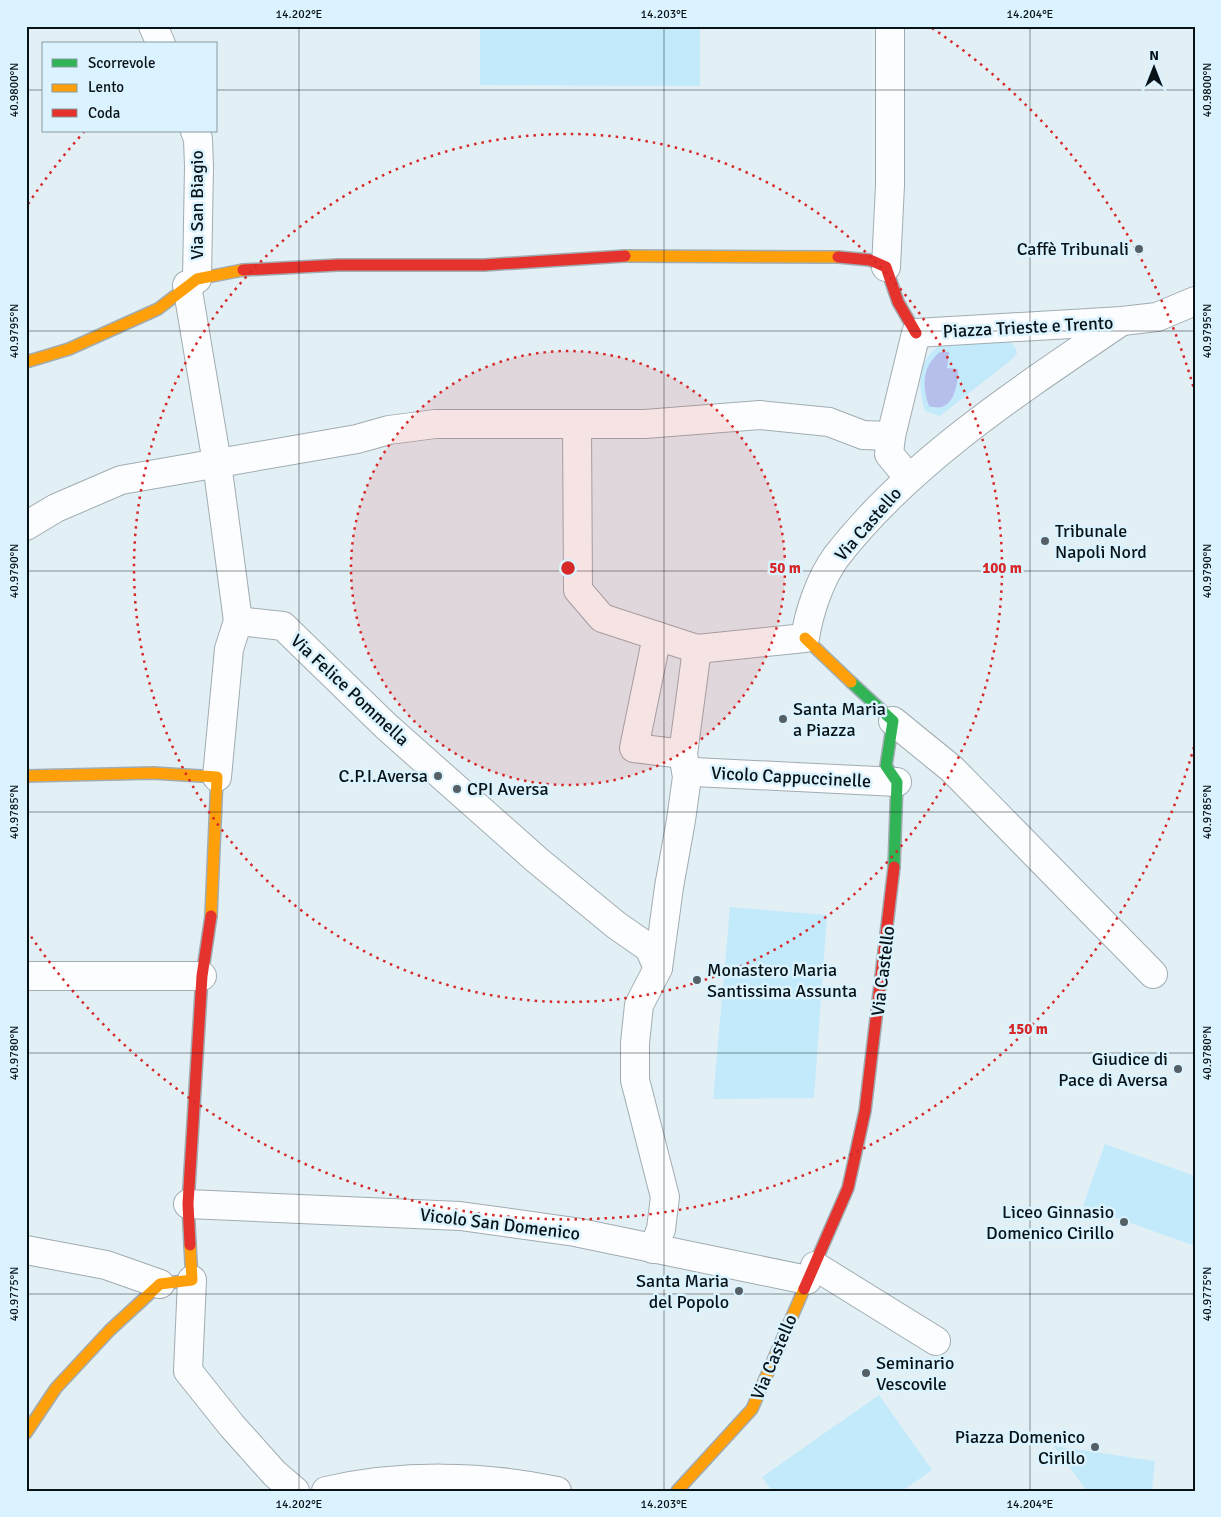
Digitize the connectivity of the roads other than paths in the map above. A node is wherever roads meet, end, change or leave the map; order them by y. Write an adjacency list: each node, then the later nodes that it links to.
1 (153, 26): 3 (street)
2 (890, 26): 5 (street)
3 (160, 42)
4 (195, 132): 6 (street, Via San Biagio)
5 (886, 267): 6 (street); 9 (street)
6 (192, 282): 10 (street); 13 (street)
7 (1195, 301): 8 (street)
8 (1122, 321): 9 (street, Piazza Trieste e Trento); 14 (street, Piazza Trieste e Trento)
9 (916, 333): 12 (street)
10 (26, 362)
11 (577, 424): 12 (street); 13 (street); 17 (street)
12 (891, 436): 14 (street)
13 (217, 463): 15 (street); 16 (street)
14 (908, 477): 18 (street, Via Castello)
15 (26, 526)
16 (238, 621): 23 (street); 25 (street, Via Felice Pommella)
17 (657, 636): 19 (street); 21 (street, Vicolo Cappuccinelle)
18 (805, 638): 19 (street); 20 (street)
19 (697, 649): 21 (street)
20 (893, 721): 24 (street, Via Castello); 26 (street)
21 (685, 766): 24 (street, Vicolo Cappuccinelle); 25 (street)
22 (26, 776): 23 (street)
23 (216, 777): 28 (street)
24 (897, 782): 32 (street, Via Castello)
25 (658, 968): 30 (street)
26 (1153, 974)
27 (26, 976): 28 (street)
28 (202, 976): 29 (street)
29 (188, 1204): 30 (street, Vicolo San Domenico); 33 (street)
30 (653, 1249): 32 (street, Vicolo San Domenico)
31 (26, 1250): 34 (street)
32 (811, 1273): 35 (street); 40 (street, Via Castello)
33 (192, 1280): 34 (street); 37 (street)
34 (160, 1284): 36 (street)
35 (936, 1341)
36 (26, 1433)
37 (295, 1491)
38 (326, 1491): 39 (street)
39 (558, 1491)
40 (677, 1491)

